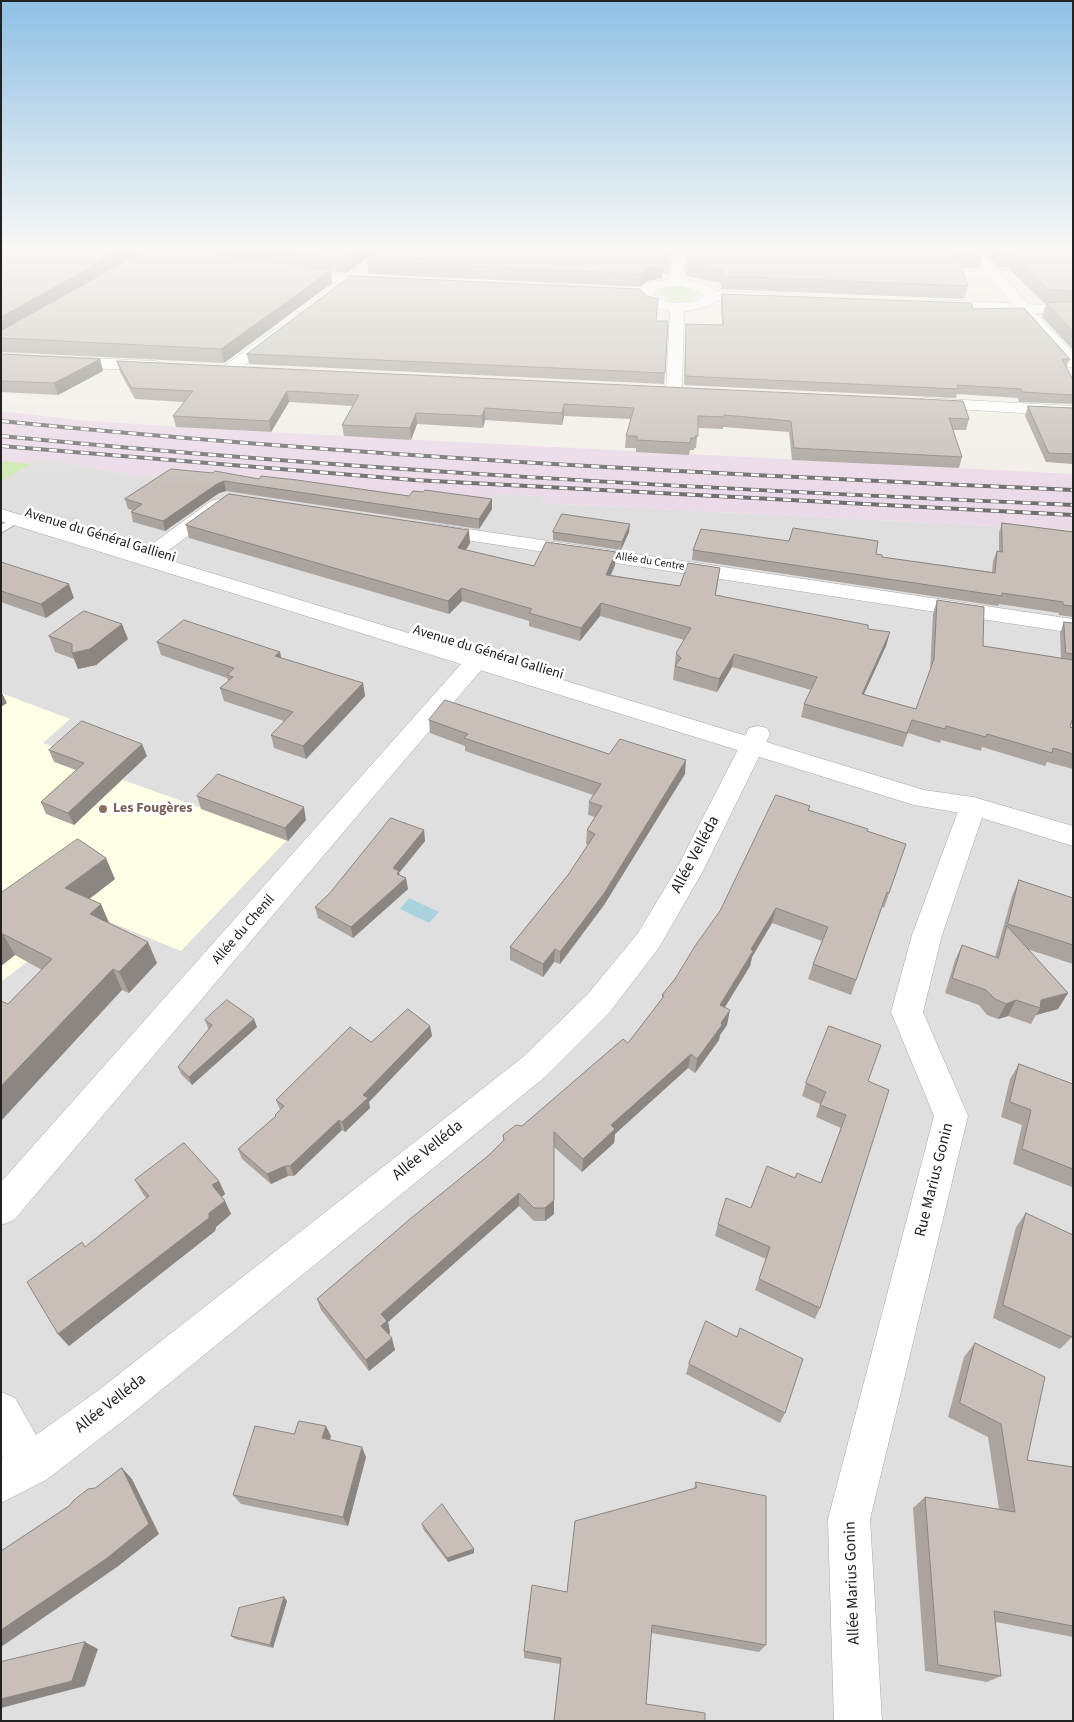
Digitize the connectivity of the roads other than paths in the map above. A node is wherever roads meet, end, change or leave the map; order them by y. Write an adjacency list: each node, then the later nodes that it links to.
1 (285, 328): 8 (street)
2 (676, 328): 11 (street)
3 (1043, 328): 5 (street)
4 (1, 359): 6 (street)
5 (1073, 363)
6 (171, 366)
7 (210, 368): 8 (street)
8 (230, 369): 9 (street)
9 (250, 370)
10 (655, 389): 11 (street)
11 (674, 390): 12 (street)
12 (694, 391)
13 (914, 403): 14 (street)
14 (1073, 411)
15 (232, 498): 18 (street)
16 (5, 518): 18 (street, Avenue du Général Gallieni)
17 (414, 527): 19 (street, Allée du Centre)
18 (148, 556): 20 (street, Avenue du Général Gallieni)
19 (1073, 626)
20 (481, 656): 21 (street, Avenue du Général Gallieni); 24 (street, Allée du Chenil)
21 (754, 740): 22 (street, Avenue du Général Gallieni); 27 (street, Allée Velléda)
22 (973, 806): 23 (street, Avenue du Général Gallieni); 26 (street, Rue Marius Gonin)
23 (1073, 836)
24 (1, 1208)
25 (1, 1412): 27 (street)
26 (867, 1448): 28 (street, Allée Marius Gonin)
27 (16, 1474)
28 (858, 1721)

